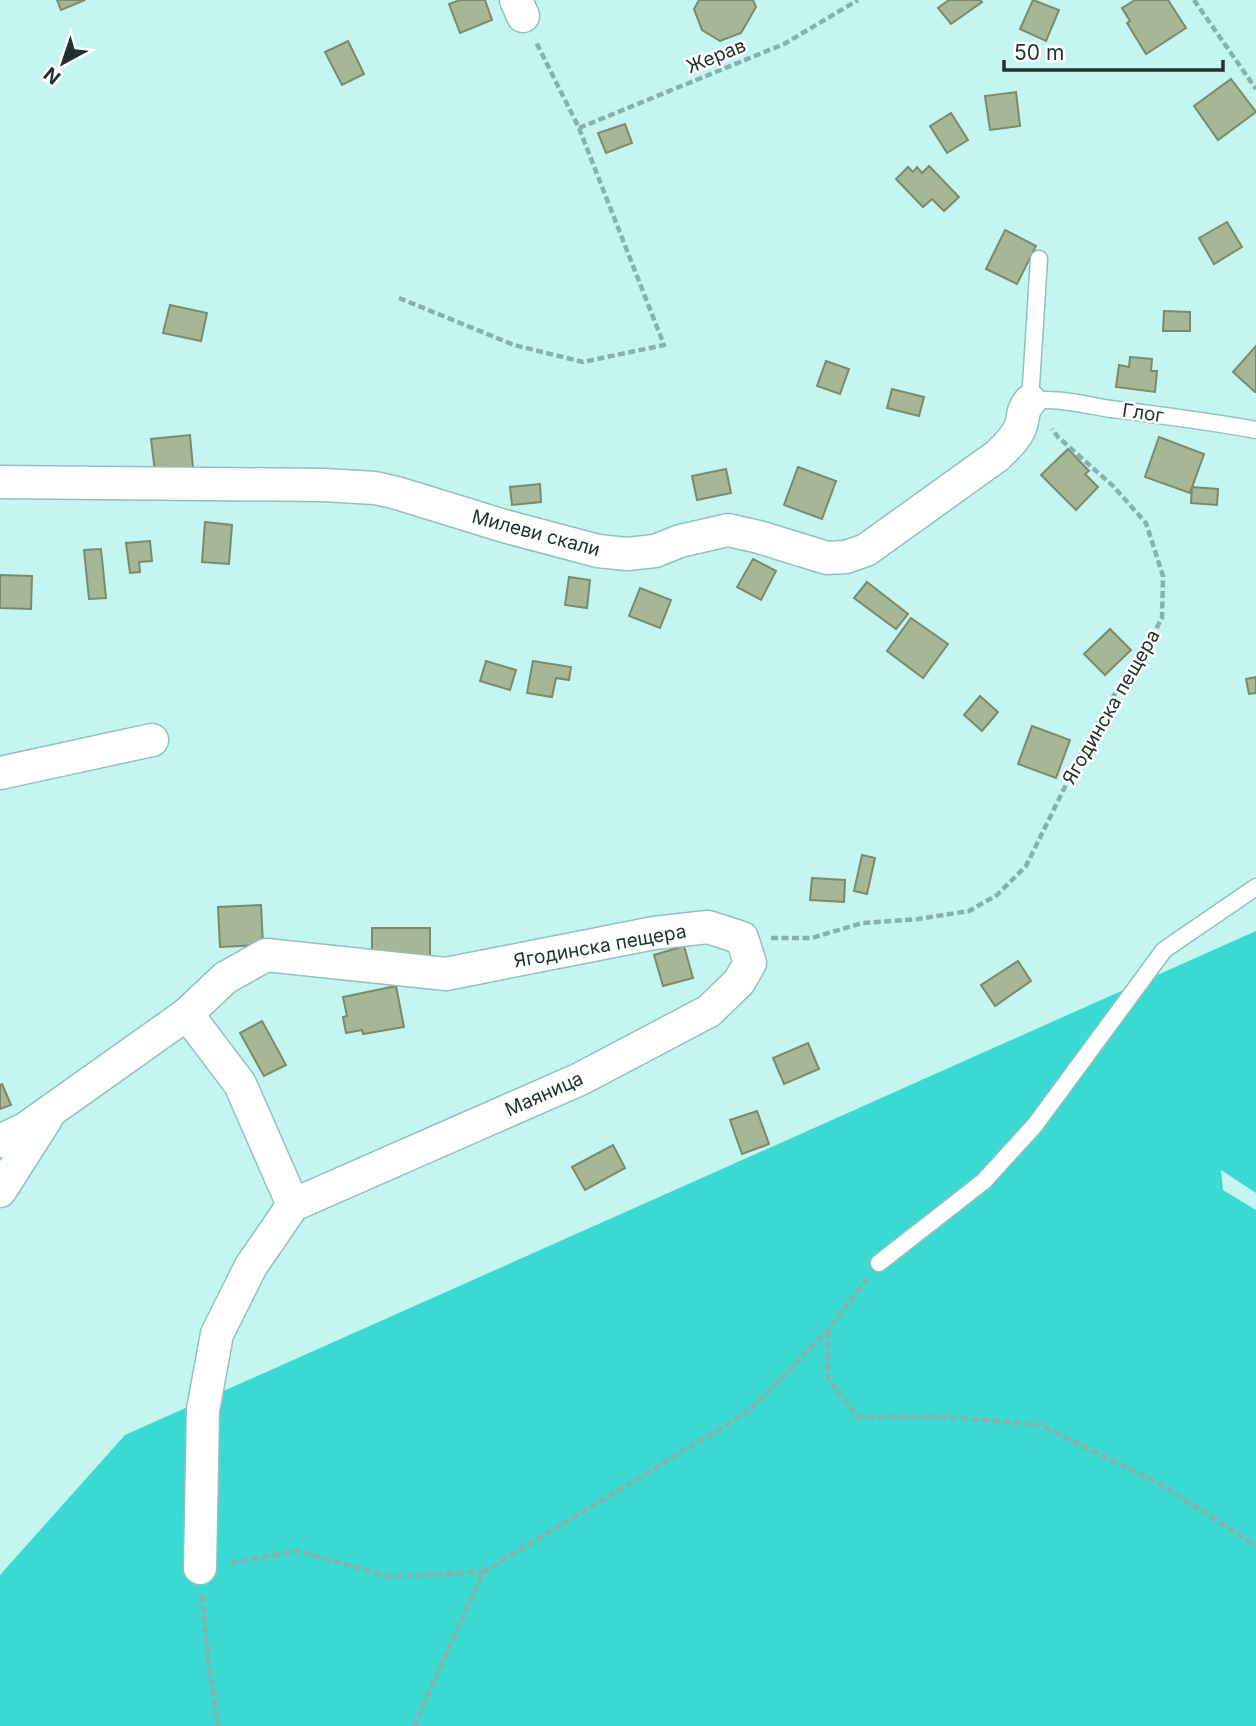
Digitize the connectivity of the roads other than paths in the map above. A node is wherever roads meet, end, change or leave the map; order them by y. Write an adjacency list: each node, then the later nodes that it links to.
1 (1039, 259): 2 (lane, Милеви скали)
2 (1030, 401): 3 (lane, Глог); 4 (street, Милеви скали)
3 (1256, 430)
4 (0, 482)
5 (152, 740): 6 (street)
6 (0, 773)
7 (1256, 887): 14 (lane)
8 (742, 938): 9 (street, Ягодинска пещера); 13 (street, Маяница)
9 (187, 1014): 10 (street, Ягодинска пещера); 13 (street)
10 (52, 1110): 11 (street, Ягодинска пещера); 12 (street)
11 (0, 1140)
12 (0, 1191)
13 (293, 1205): 15 (street)
14 (879, 1263)
15 (200, 1568)

